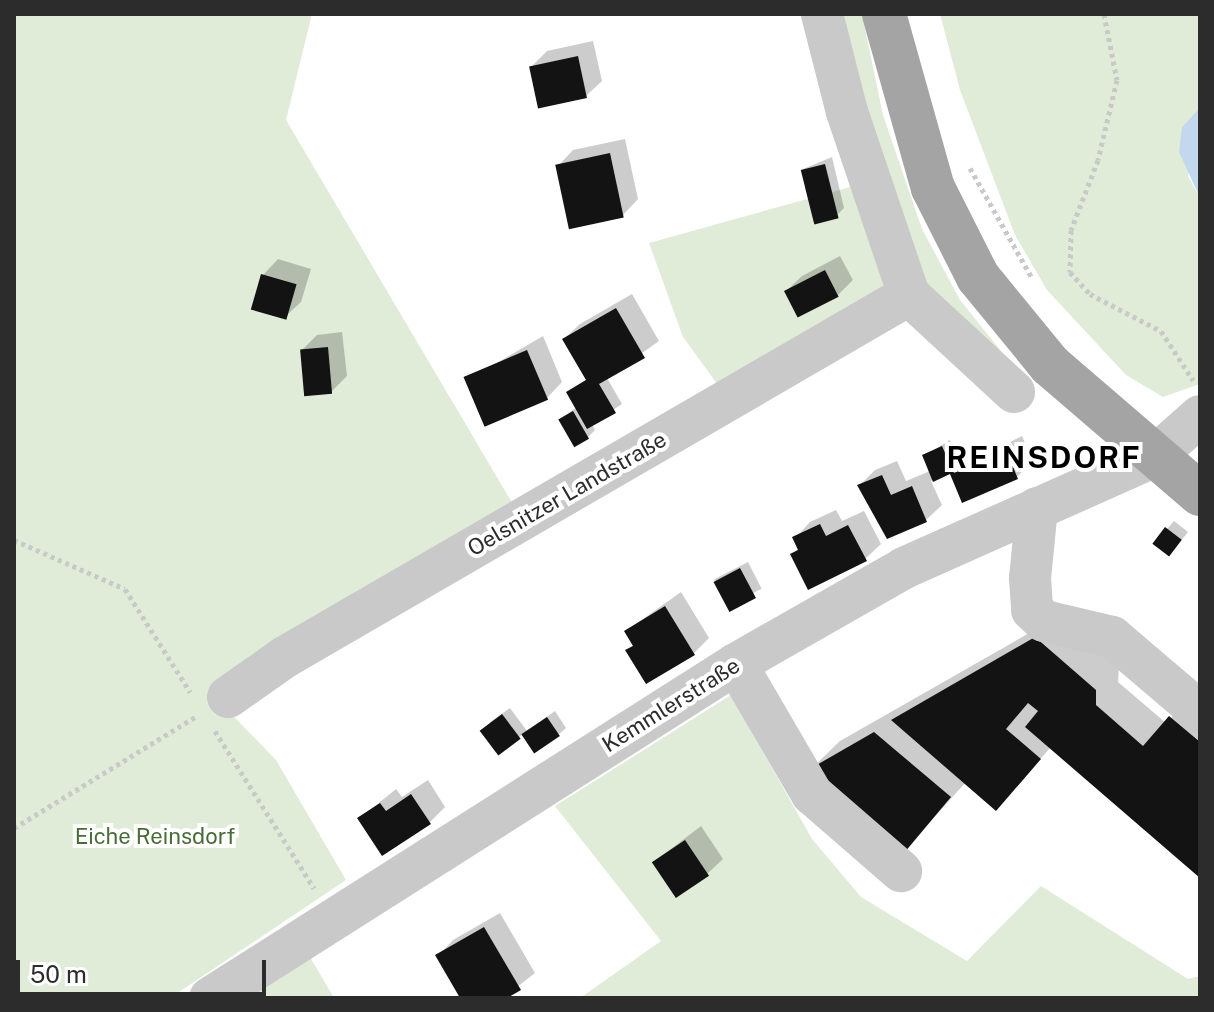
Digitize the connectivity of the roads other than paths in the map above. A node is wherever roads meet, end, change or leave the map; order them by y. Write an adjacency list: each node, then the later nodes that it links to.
1 (822, 14): 3 (street)
2 (884, 14): 6 (main road)
3 (909, 295): 4 (street); 10 (street, Oelsnitzer Landstraße)
4 (1014, 392)
5 (1198, 401): 6 (street, Kemmlerstraße)
6 (1155, 456): 7 (main road); 8 (street, Kemmlerstraße)
7 (1200, 494)
8 (1037, 508): 9 (street, Kemmlerstraße); 11 (street)
9 (736, 664): 12 (street); 13 (street, Kemmlerstraße)
10 (209, 708)
11 (1200, 712)
12 (901, 871)
13 (210, 998)

